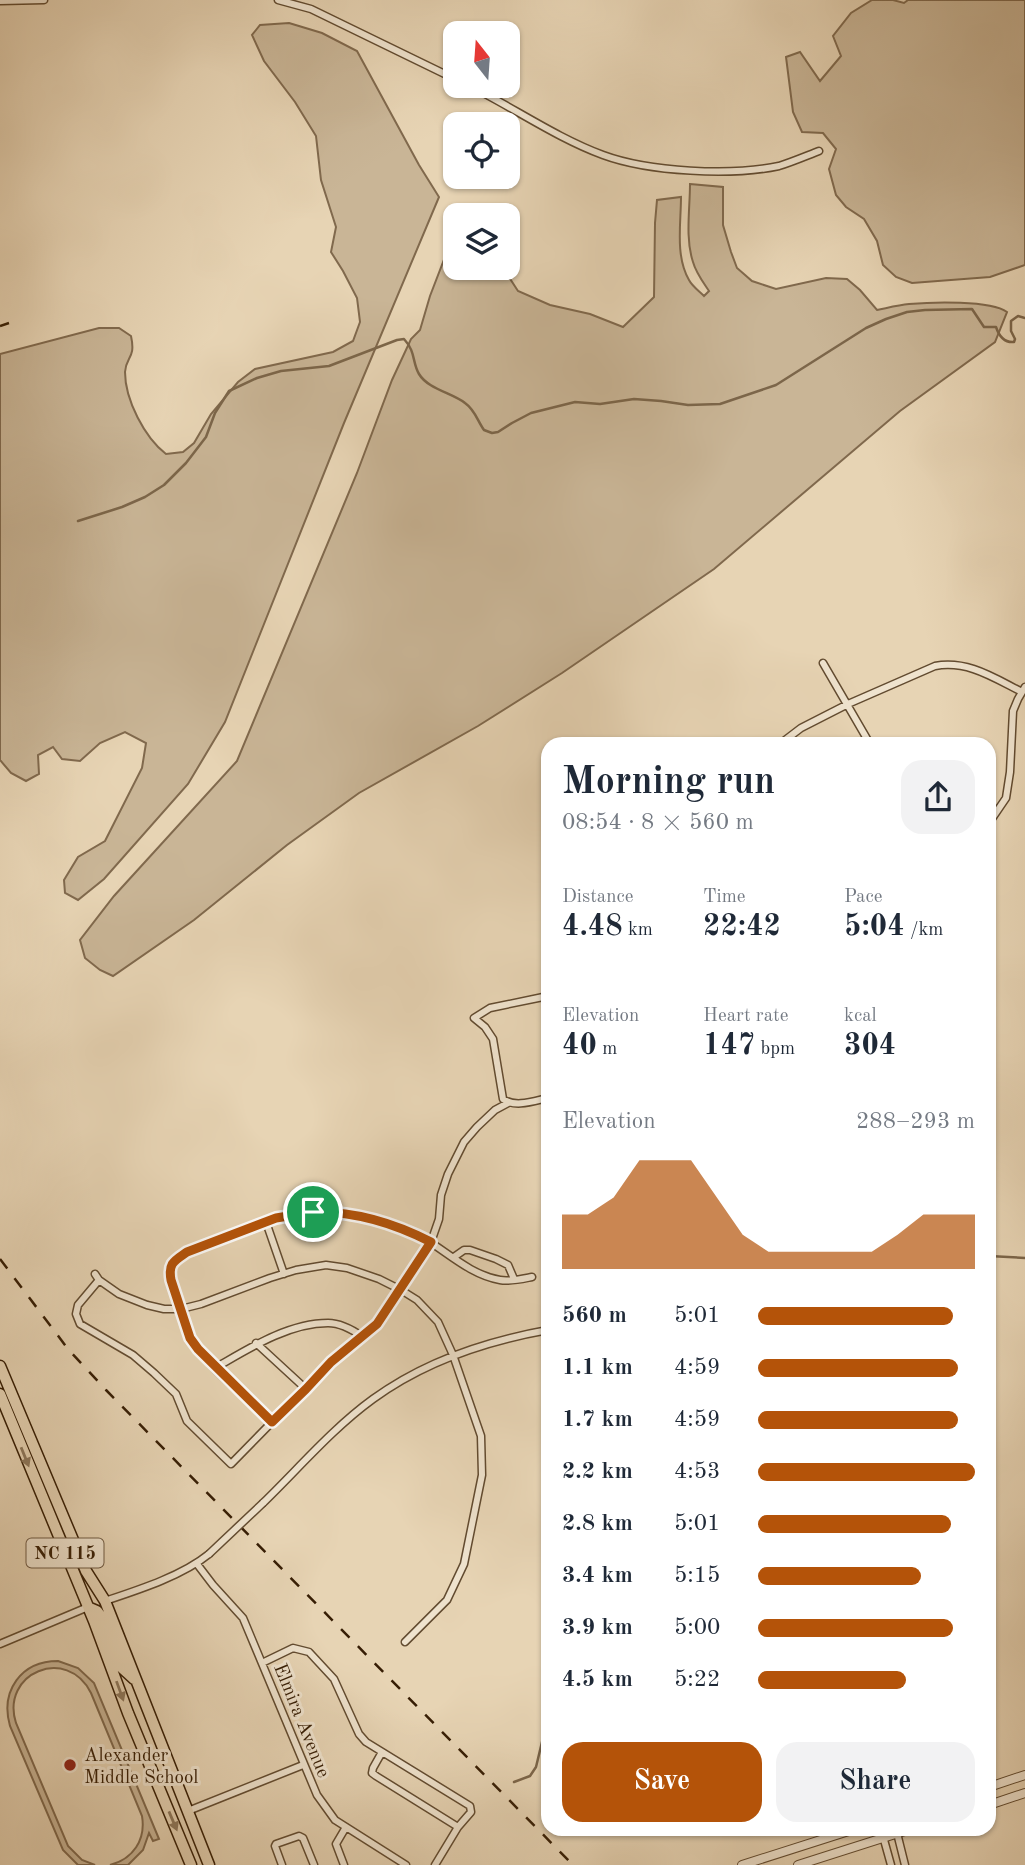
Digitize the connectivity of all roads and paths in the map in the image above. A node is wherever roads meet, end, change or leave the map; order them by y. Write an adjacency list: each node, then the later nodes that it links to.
1 (44, 0): 3 (street)
2 (278, 0): 4 (street)
3 (0, 1)
4 (443, 73)
5 (492, 98): 6 (street)
6 (819, 151)
7 (823, 663): 9 (street)
8 (1023, 690): 9 (street); 12 (street)
9 (846, 705): 10 (street); 11 (street)
10 (790, 737)
11 (866, 737)
12 (996, 813)
13 (541, 997): 15 (street)
14 (541, 1099): 15 (street)
15 (508, 1103): 17 (street)
16 (266, 1222): 17 (street); 19 (street); 23 (street)
17 (431, 1242): 18 (street); 22 (street)
18 (454, 1257): 21 (street); 21 (street)
19 (284, 1274): 22 (street); 23 (street)
20 (532, 1277): 21 (street)
21 (514, 1279)
22 (401, 1290): 25 (street); 27 (street)
23 (181, 1309): 29 (street); 32 (street)
24 (541, 1332): 27 (street)
25 (363, 1337): 26 (street); 30 (street)
26 (256, 1343): 29 (street); 30 (street)
27 (453, 1355): 34 (street, bridge); 37 (street)
28 (0, 1366): 35 (main road, NC 115)
29 (215, 1368): 32 (street)
30 (306, 1389): 32 (street)
31 (0, 1394): 33 (main road, NC 115, one-way to 33)
32 (272, 1422)
33 (45, 1505): 35 (main road); 36 (main road, NC 115)
34 (197, 1563): 35 (street); 39 (street, Elmira Avenue)
35 (105, 1601): 40 (main road, NC 115)
36 (88, 1607): 38 (street); 40 (main road); 54 (main road, NC 115, one-way to 54)
37 (405, 1642)
38 (0, 1644)
39 (262, 1662): 41 (street); 42 (street, Elmira Avenue)
40 (136, 1680): 47 (main road, NC 115)
41 (383, 1752): 49 (street); 49 (street)
42 (303, 1765): 47 (street); 48 (street, Elmira Avenue)
43 (1025, 1775): 44 (street)
44 (996, 1785)
45 (1025, 1793): 46 (street)
46 (996, 1803)
47 (188, 1811): 55 (main road, NC 115)
48 (346, 1826): 58 (street); 59 (street, Elmira Avenue)
49 (458, 1827): 60 (street)
50 (833, 1836): 61 (street)
51 (874, 1836): 62 (street)
52 (883, 1836): 63 (street)
53 (897, 1836): 64 (street)
54 (191, 1865)
55 (209, 1865)
56 (282, 1865): 57 (street)
57 (314, 1865)
58 (344, 1865)
59 (406, 1865)
60 (435, 1865)
61 (742, 1865)
62 (798, 1865)
63 (891, 1865)
64 (905, 1865)

